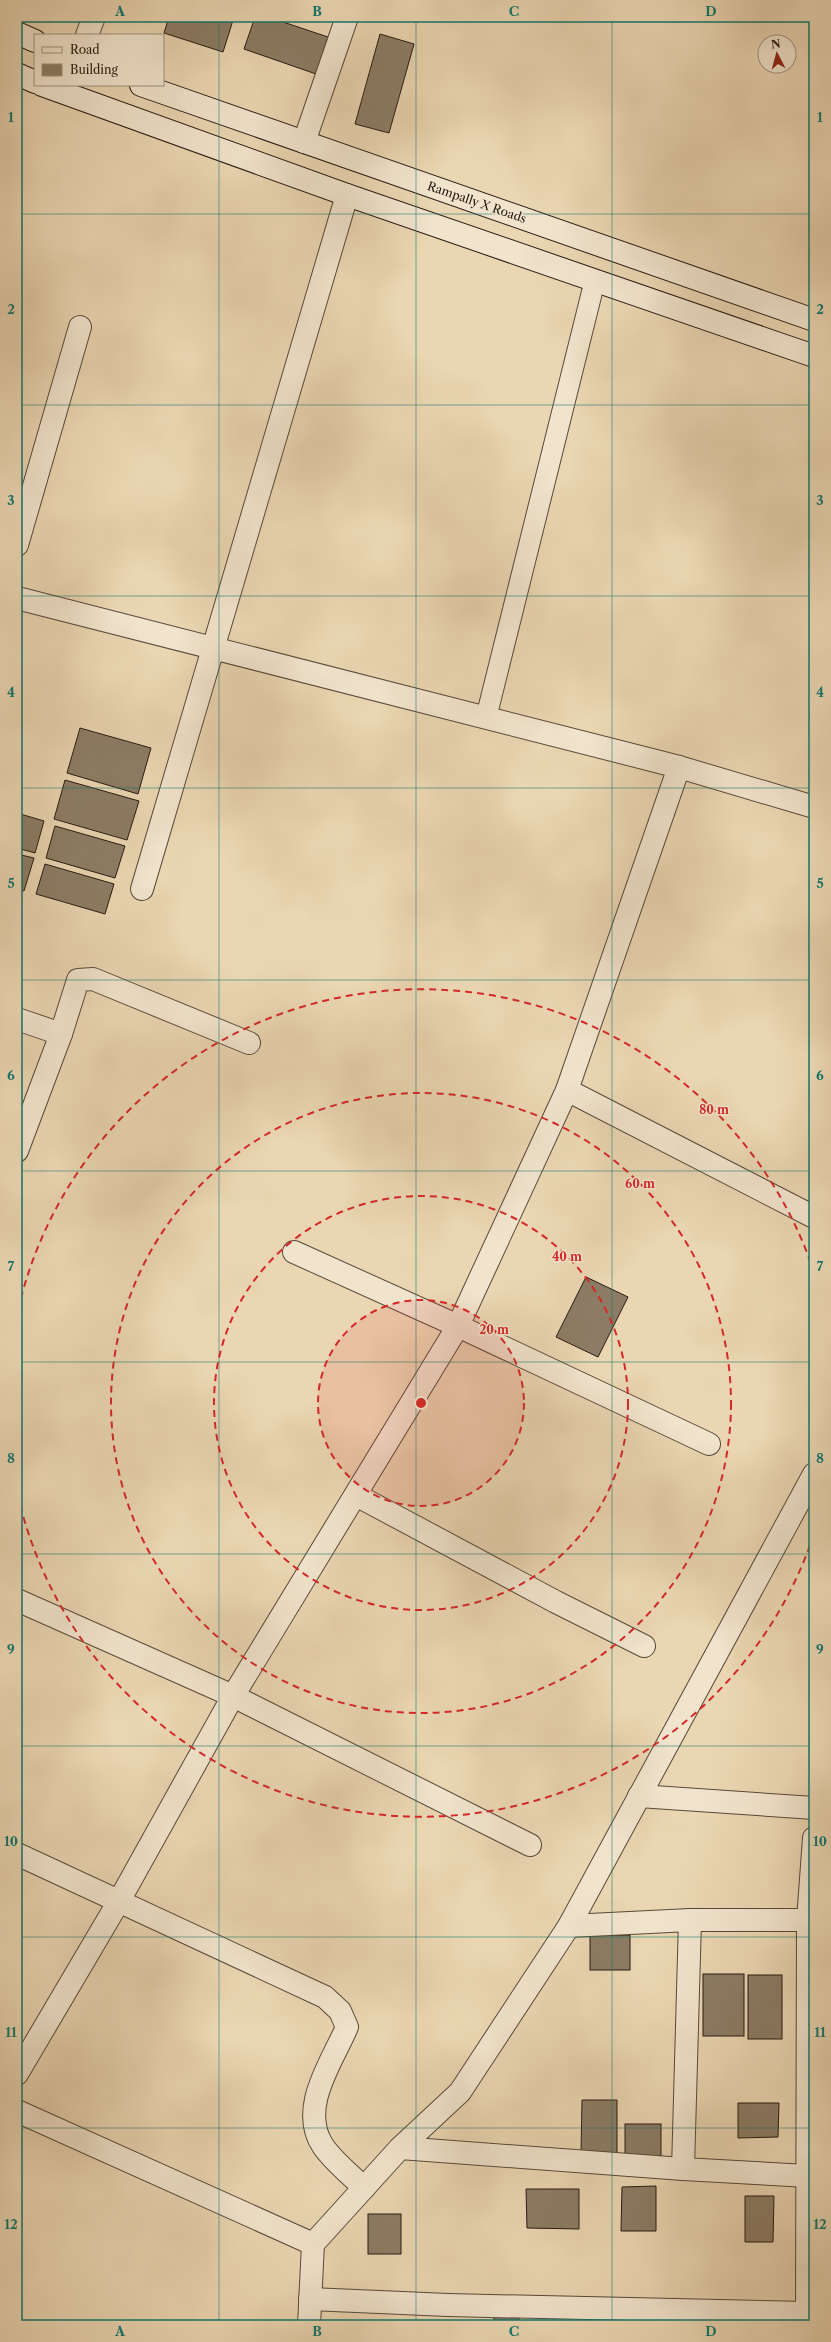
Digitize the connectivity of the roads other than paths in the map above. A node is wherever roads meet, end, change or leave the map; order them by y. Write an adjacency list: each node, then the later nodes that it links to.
1 (94, 17): 4 (street)
2 (347, 17): 10 (street)
3 (17, 33): 5 (street)
4 (87, 34)
5 (34, 41)
6 (17, 74): 7 (street)
7 (34, 82)
8 (45, 86): 11 (street)
9 (144, 86): 10 (street, Rampally X Roads)
10 (304, 142): 13 (street, Rampally X Roads)
11 (347, 195): 12 (street); 18 (street)
12 (595, 280): 15 (street); 19 (lane)
13 (814, 320)
14 (80, 327): 16 (street)
15 (814, 356)
16 (17, 545)
17 (17, 598): 18 (street)
18 (213, 649): 19 (street); 22 (street)
19 (486, 718): 20 (street)
20 (679, 766): 21 (street); 26 (street)
21 (814, 807)
22 (142, 889)
23 (17, 1019): 24 (street)
24 (61, 1034): 25 (street); 27 (street)
25 (249, 1043)
26 (567, 1090): 28 (street); 30 (street)
27 (17, 1151)
28 (814, 1217)
29 (294, 1252): 30 (street)
30 (458, 1326): 31 (street); 33 (street)
31 (709, 1444)
32 (814, 1474): 37 (street)
33 (356, 1495): 35 (street); 36 (street)
34 (17, 1600): 36 (street)
35 (644, 1646)
36 (233, 1696): 40 (street); 42 (street)
37 (639, 1796): 38 (street); 45 (street)
38 (814, 1808)
39 (814, 1838): 44 (street)
40 (530, 1845)
41 (17, 1854): 42 (street)
42 (119, 1901): 46 (street); 51 (street)
43 (690, 1920): 44 (street); 45 (street); 49 (street)
44 (808, 1920): 50 (street)
45 (569, 1926): 48 (street)
46 (17, 2074)
47 (17, 2111): 52 (street)
48 (400, 2148): 49 (street); 51 (street)
49 (683, 2169): 50 (street)
50 (808, 2176): 54 (street)
51 (364, 2188): 52 (street)
52 (313, 2244): 53 (street)
53 (310, 2299): 54 (street); 55 (street)
54 (808, 2319)
55 (309, 2325)

